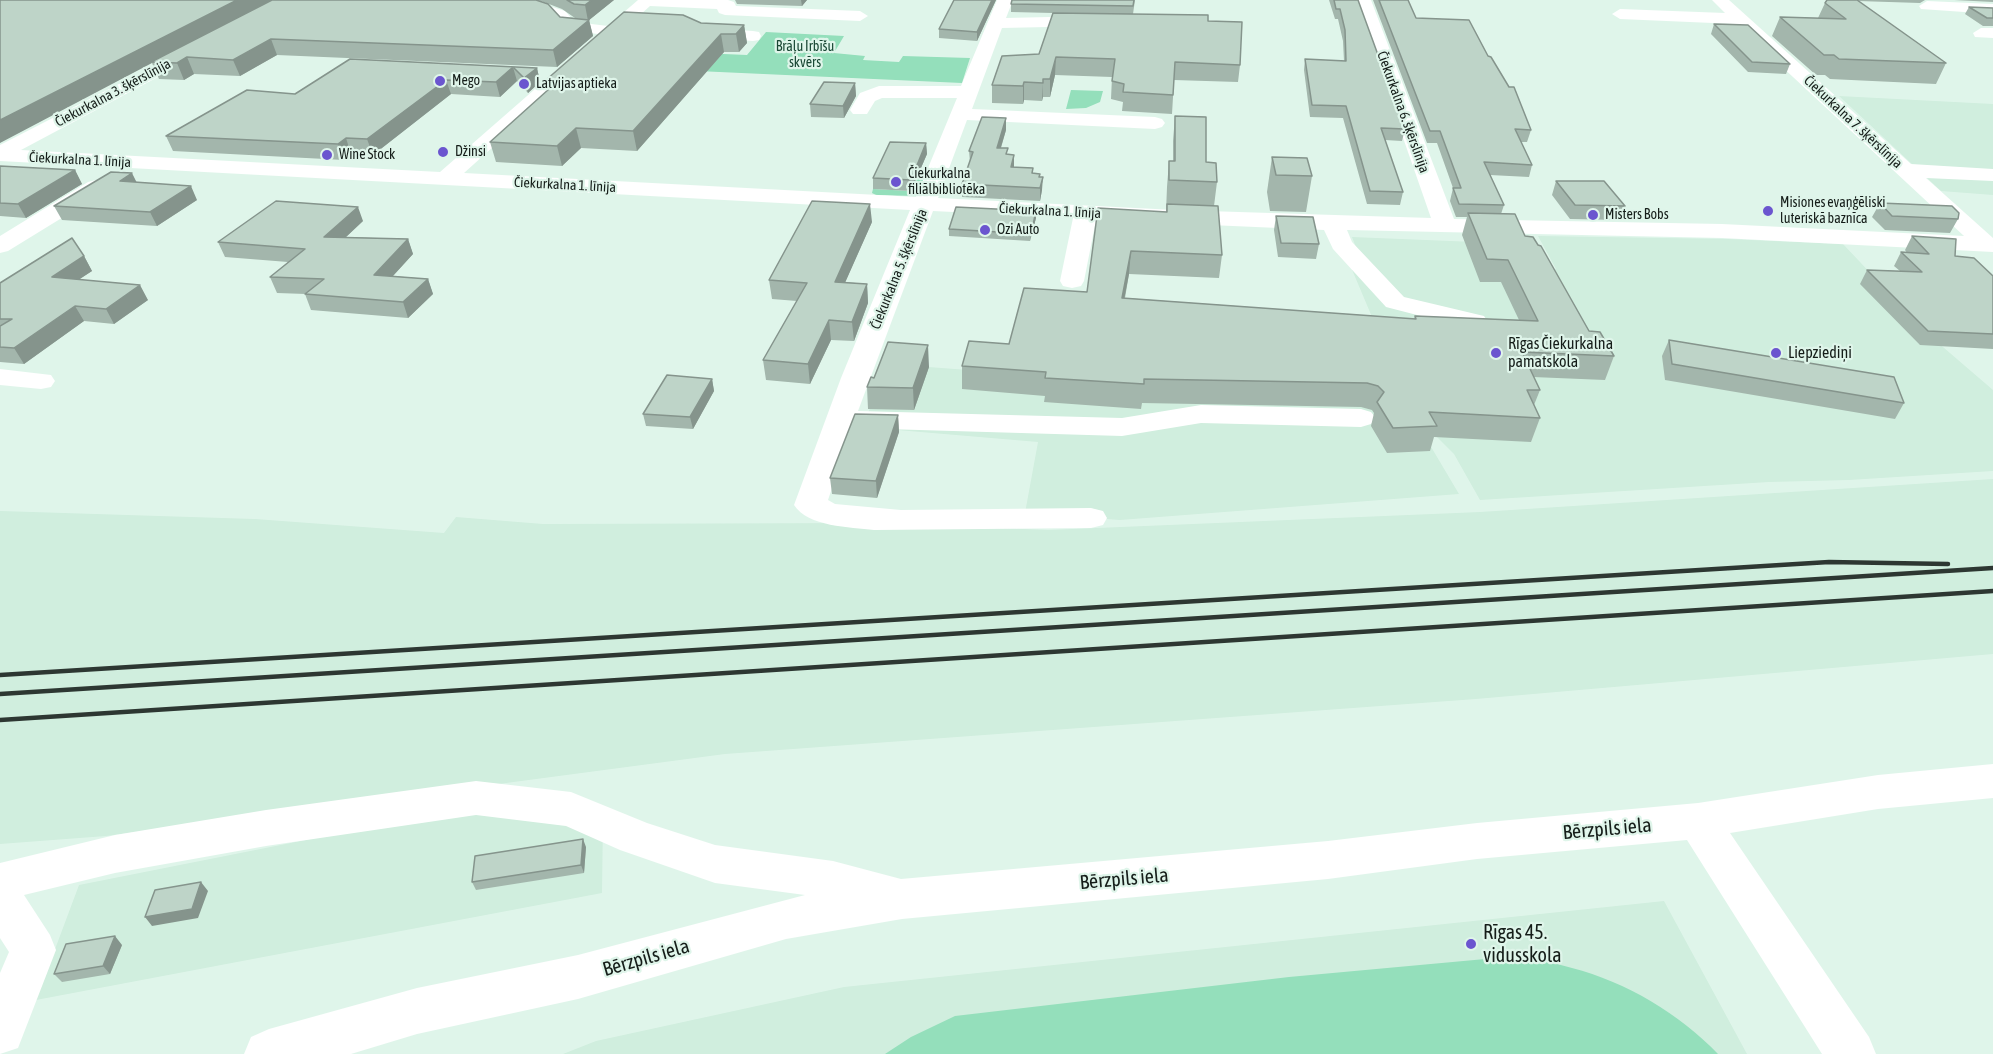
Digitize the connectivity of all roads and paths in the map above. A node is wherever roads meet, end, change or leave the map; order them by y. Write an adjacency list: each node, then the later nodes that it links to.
1 (513, 0): 8 (street)
2 (1005, 0): 16 (street, Čiekurkalna 5. šķērslīnija)
3 (1363, 0): 36 (street, Čiekurkalna 6. šķērslīnija)
4 (1720, 0): 13 (street, Čiekurkalna 7. šķērslīnija)
5 (646, 1): 6 (street); 17 (street)
6 (678, 1): 7 (street)
7 (734, 3): 12 (street)
8 (549, 4): 19 (street)
9 (1927, 6): 10 (street)
10 (1993, 9)
11 (1620, 14): 13 (street)
12 (860, 16)
13 (1742, 19): 30 (street, Čiekurkalna 7. šķērslīnija)
14 (1111, 22): 16 (street)
15 (642, 23): 17 (street)
16 (996, 23): 24 (street, Čiekurkalna 5. šķērslīnija)
17 (617, 26): 19 (street); 22 (street)
18 (689, 26): 20 (street)
19 (584, 29): 22 (street)
20 (753, 36)
21 (215, 39): 28 (street, Čiekurkalna 3. šķērslīnija)
22 (565, 57): 23 (street); 32 (street)
23 (540, 74)
24 (969, 92): 25 (street); 26 (street, Čiekurkalna 5. šķērslīnija)
25 (860, 110)
26 (960, 114): 27 (street); 33 (street, Čiekurkalna 5. šķērslīnija)
27 (1155, 123)
28 (0, 154): 29 (street, Čiekurkalna 1. līnija)
29 (136, 163): 32 (street, Čiekurkalna 1. līnija); 38 (street)
30 (1905, 170): 31 (street); 37 (street, Čiekurkalna 7. šķērslīnija)
31 (1993, 175)
32 (445, 179): 33 (street, Čiekurkalna 1. līnija)
33 (925, 204): 34 (street, Čiekurkalna 1. līnija); 44 (street, Čiekurkalna 5. šķērslīnija)
34 (1086, 213): 35 (street, Čiekurkalna 1. līnija); 39 (street)
35 (1333, 223): 36 (street, Čiekurkalna 1. līnija); 40 (street)
36 (1444, 224): 37 (street, Čiekurkalna 1. līnija)
37 (1989, 245)
38 (0, 246)
39 (1072, 280)
40 (1475, 322)
41 (0, 377): 42 (street)
42 (41, 381)
43 (1360, 418): 44 (street)
44 (840, 419): 45 (street, Čiekurkalna 5. šķērslīnija)
45 (1091, 518)
46 (1993, 781): 47 (street, Bērzpils iela)
47 (1698, 821): 50 (street, Bērzpils iela); 53 (street)
48 (0, 882): 50 (street)
49 (0, 898): 51 (street)
50 (903, 899): 52 (street, Bērzpils iela)
51 (0, 1031)
52 (269, 1054)
53 (1851, 1054)

